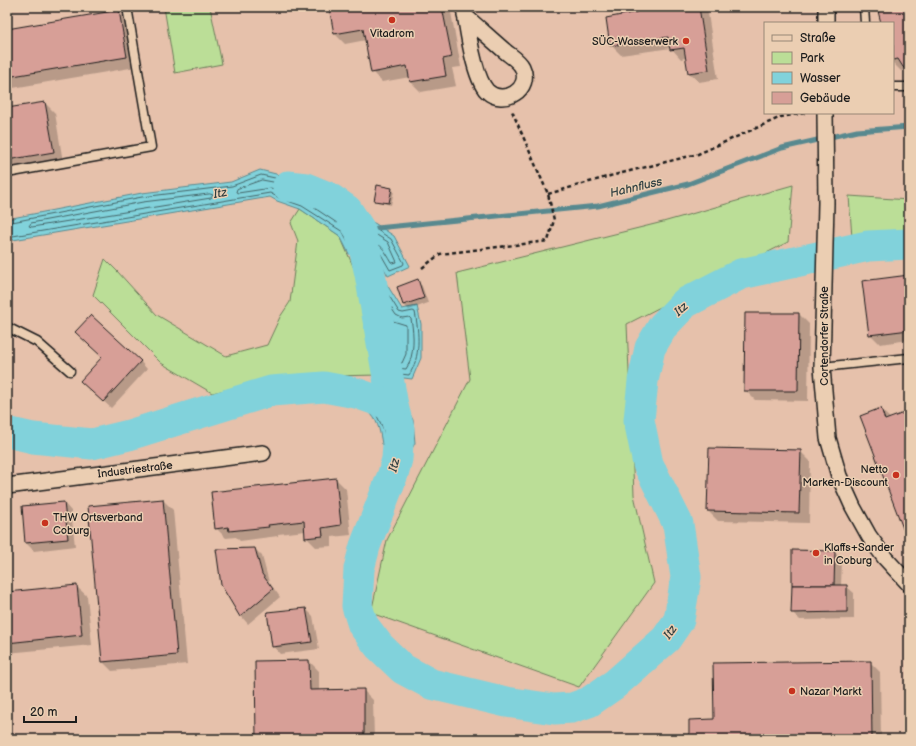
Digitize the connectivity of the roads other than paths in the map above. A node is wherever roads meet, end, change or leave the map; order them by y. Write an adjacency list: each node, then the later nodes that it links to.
1 (127, 7): 10 (lane)
2 (826, 7): 5 (street)
3 (864, 7): 6 (lane)
4 (464, 12): 4 (street)
5 (826, 22)
6 (865, 22)
7 (894, 87): 8 (lane)
8 (909, 87)
9 (825, 114): 13 (street, Cortendorfer Straße)
10 (7, 173)
11 (7, 327): 14 (lane)
12 (909, 358): 13 (lane)
13 (822, 367): 17 (street, Cortendorfer Straße)
14 (70, 371)
15 (263, 453): 16 (street, Industriestraße)
16 (7, 486)
17 (909, 584)

